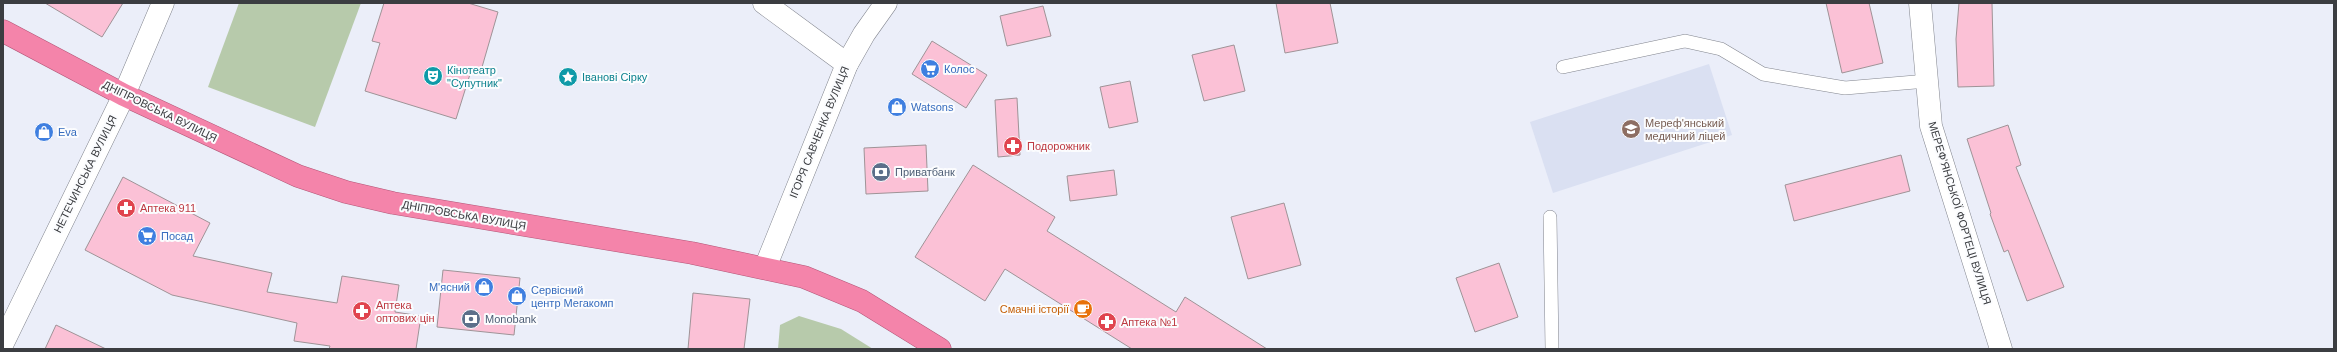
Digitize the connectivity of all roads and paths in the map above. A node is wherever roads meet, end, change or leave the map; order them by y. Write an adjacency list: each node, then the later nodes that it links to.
1 (163, 3): 9 (street, НЕТЕЧИНСЬКА ВУЛИЦЯ)
2 (764, 3): 6 (street)
3 (886, 3): 6 (street, ІГОРЯ САВЧЕНКА ВУЛИЦЯ)
4 (1920, 3): 8 (street, МЕРЕФ'ЯНСЬКОЇ ФОРТЕЦІ ВУЛИЦЯ)
5 (3, 31): 9 (highway, ДНІПРОВСЬКА ВУЛИЦЯ)
6 (847, 64): 11 (street, ІГОРЯ САВЧЕНКА ВУЛИЦЯ)
7 (1563, 67): 8 (lane)
8 (1927, 81): 15 (street, МЕРЕФ'ЯНСЬКОЇ ФОРТЕЦІ ВУЛИЦЯ)
9 (124, 95): 11 (highway, ДНІПРОВСЬКА ВУЛИЦЯ); 12 (street, НЕТЕЧИНСЬКА ВУЛИЦЯ)
10 (1550, 217): 14 (lane)
11 (764, 268): 13 (highway, ДНІПРОВСЬКА ВУЛИЦЯ)
12 (3, 343)
13 (940, 349)
14 (1552, 349)
15 (2001, 349)

